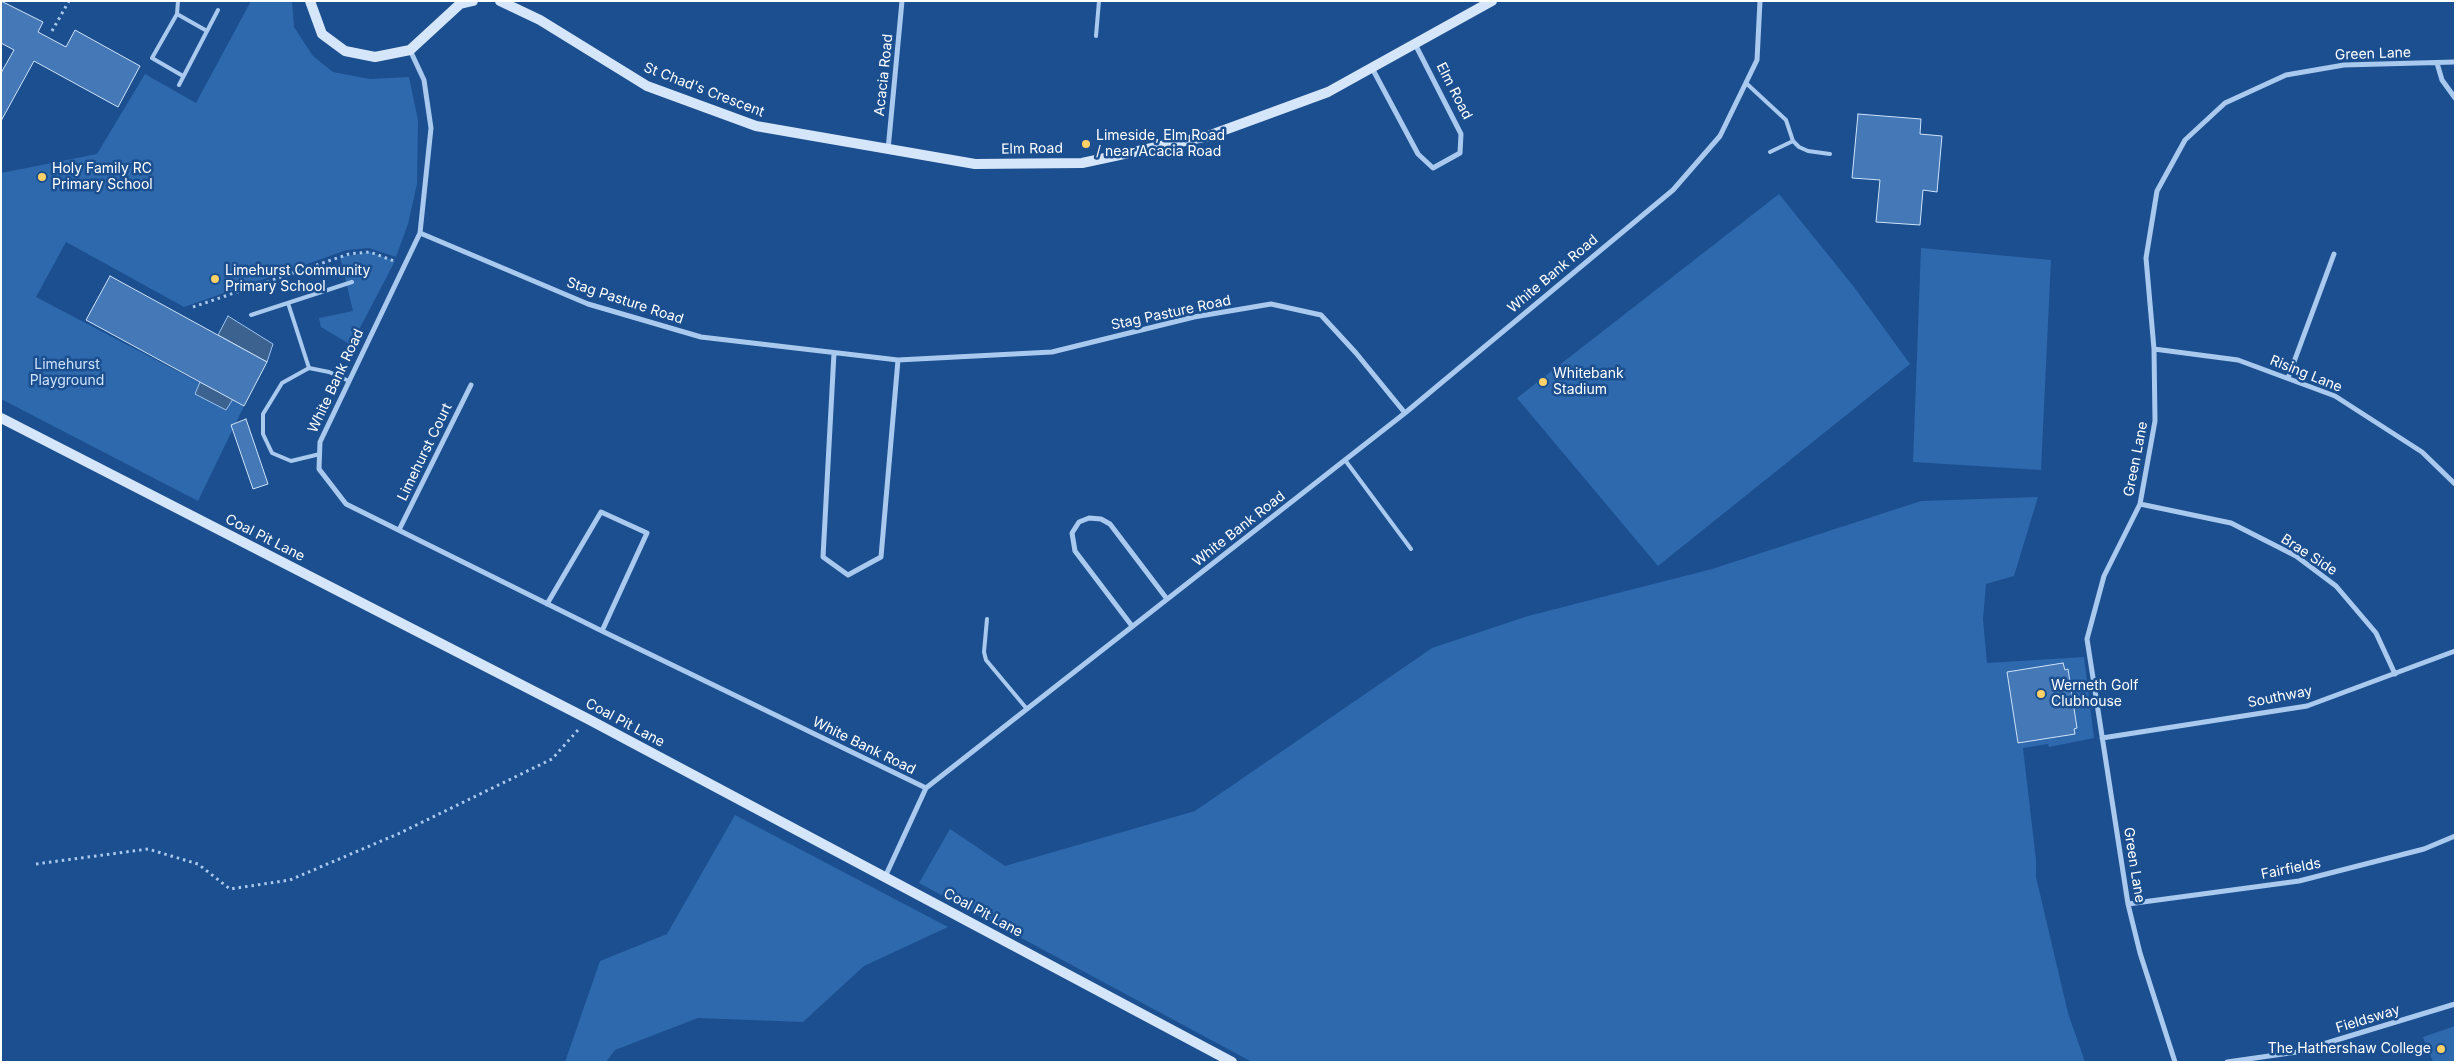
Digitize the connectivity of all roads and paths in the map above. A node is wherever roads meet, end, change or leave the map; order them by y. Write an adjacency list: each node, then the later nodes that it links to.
1 (69, 1): 13 (path)
2 (178, 1): 12 (lane)
3 (310, 1): 17 (street)
4 (472, 1): 10 (street)
5 (500, 1): 26 (street, St Chad's Crescent)
6 (902, 1): 26 (street, Acacia Road)
7 (1099, 1): 15 (lane)
8 (1492, 1): 16 (street, Elm Road)
9 (1760, 1): 22 (street, White Bank Road)
10 (460, 3): 17 (street)
11 (218, 10): 14 (lane)
12 (176, 14): 14 (lane); 21 (lane)
13 (52, 31)
14 (207, 31): 21 (lane)
15 (1096, 36)
16 (1415, 44): 20 (street, Elm Road); 20 (street, Elm Road)
17 (410, 50): 29 (street, White Bank Road)
18 (2455, 62): 19 (street, Green Lane)
19 (2437, 63): 24 (street); 36 (street, Green Lane)
20 (1372, 68): 26 (street, Elm Road)
21 (183, 76): 23 (lane)
22 (1746, 83): 25 (lane); 43 (street, White Bank Road)
23 (179, 85)
24 (2455, 98)
25 (1793, 141): 27 (lane); 28 (lane)
26 (888, 150)
27 (1770, 152)
28 (1830, 154)
29 (420, 233): 31 (street, White Bank Road); 37 (street, Stag Pasture Road)
30 (2334, 254): 40 (street)
31 (404, 265): 34 (path); 41 (street, White Bank Road)
32 (352, 282): 33 (lane)
33 (288, 303): 35 (lane); 39 (lane)
34 (193, 308)
35 (251, 315)
36 (2154, 349): 40 (street, Rising Lane); 48 (street, Green Lane)
37 (834, 353): 38 (street, Stag Pasture Road); 38 (street)
38 (898, 360): 43 (street, Stag Pasture Road)
39 (309, 368): 41 (lane); 45 (lane)
40 (2288, 378): 47 (street, Rising Lane)
41 (349, 381): 45 (street, White Bank Road)
42 (471, 385): 49 (street, Limehurst Court)
43 (1404, 413): 46 (street, White Bank Road)
44 (1, 418): 59 (street, Coal Pit Lane)
45 (320, 454): 49 (street, White Bank Road)
46 (1345, 460): 50 (lane); 51 (street, White Bank Road)
47 (2455, 484)
48 (2140, 504): 57 (street, Brae Side); 60 (street, Green Lane)
49 (399, 530): 52 (street, White Bank Road)
50 (1411, 549)
51 (1167, 600): 54 (street, White Bank Road); 54 (street)
52 (547, 604): 55 (street, White Bank Road); 55 (street)
53 (987, 620): 58 (lane)
54 (1132, 626): 58 (street, White Bank Road)
55 (602, 632): 61 (street, White Bank Road)
56 (2455, 651): 57 (street, Southway)
57 (2395, 674): 60 (street, Southway)
58 (1027, 709): 61 (street, White Bank Road)
59 (588, 719): 63 (path); 64 (street, Coal Pit Lane)
60 (2102, 738): 65 (street, Green Lane)
61 (926, 788): 64 (street)
62 (2455, 836): 65 (street, Fairfields)
63 (36, 864)
64 (885, 877): 67 (street, Coal Pit Lane)
65 (2128, 904): 68 (street, Green Lane)
66 (2455, 1004): 69 (street, Fieldsway)
67 (1232, 1062)
68 (2174, 1062)
69 (2227, 1062)

